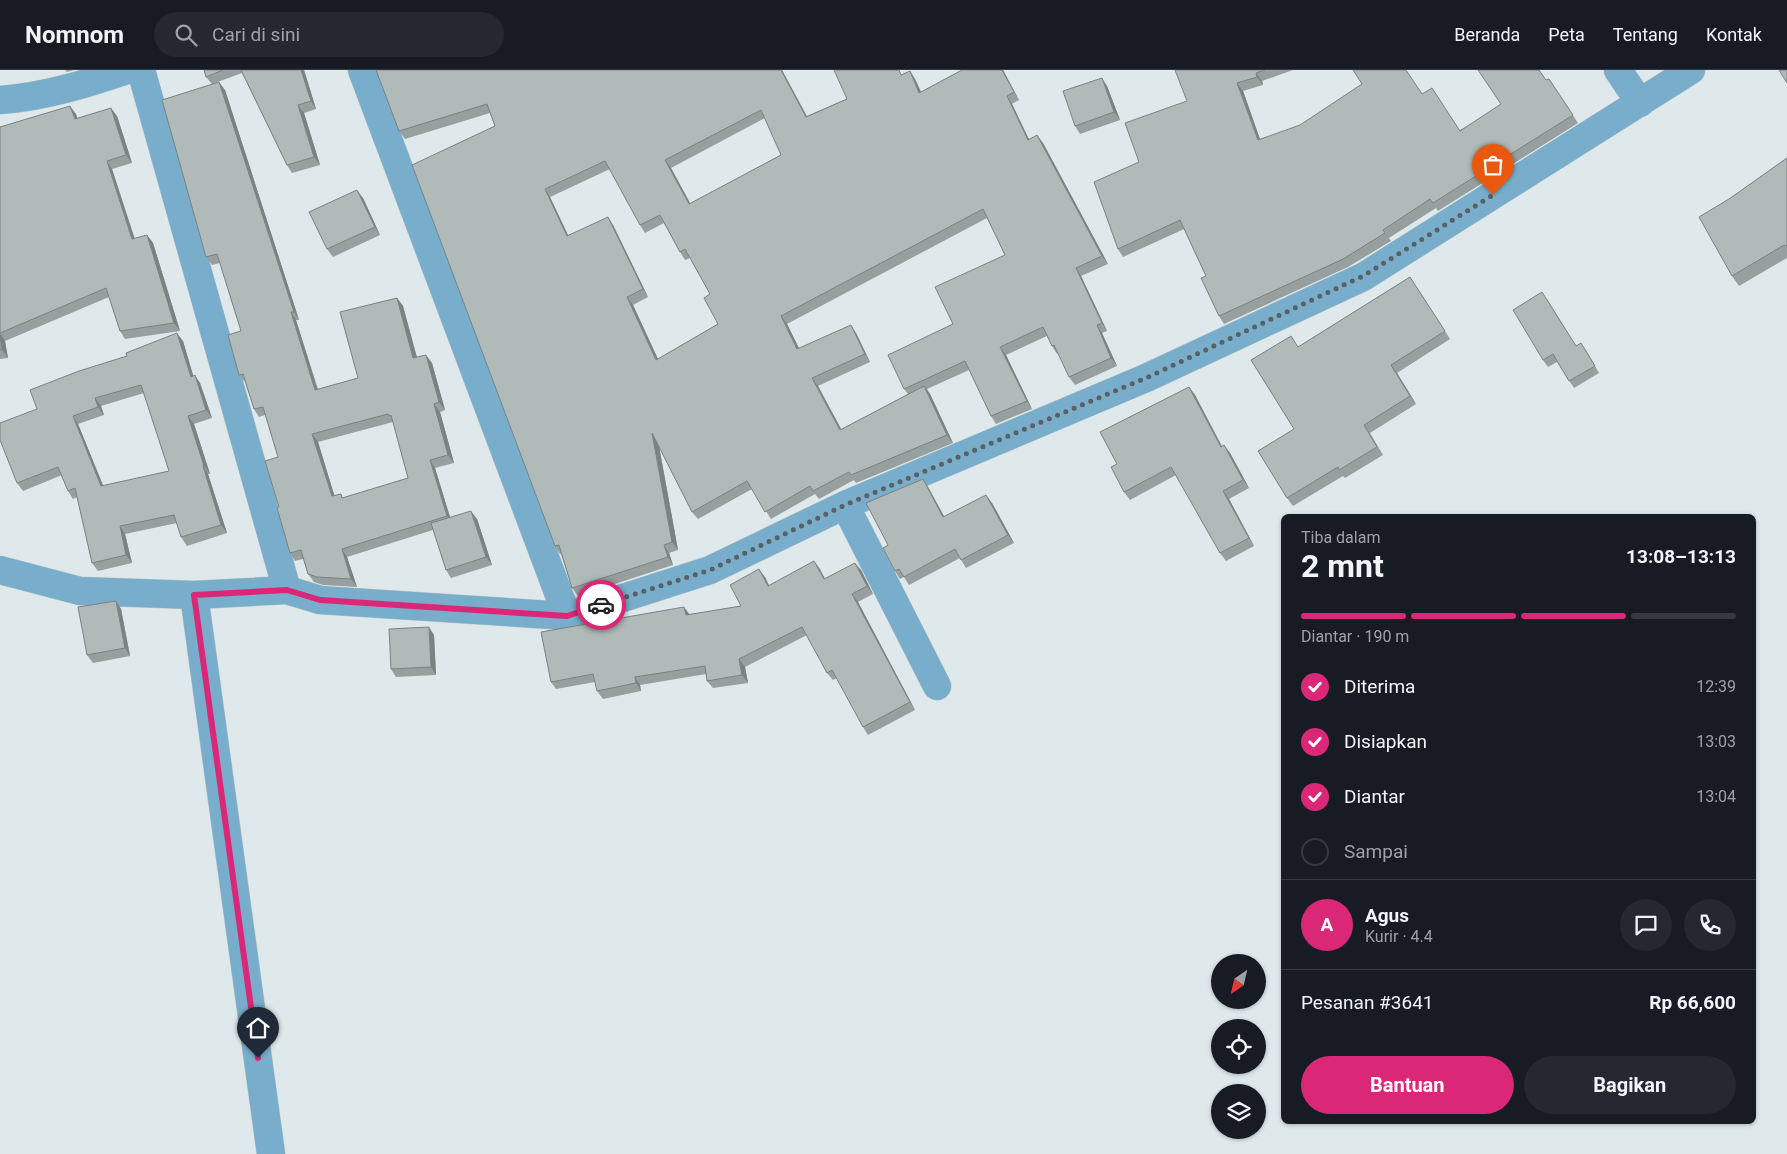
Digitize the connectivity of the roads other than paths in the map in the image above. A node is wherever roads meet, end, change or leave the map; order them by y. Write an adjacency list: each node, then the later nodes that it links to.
1 (127, 70): 6 (street)
2 (141, 70): 10 (street)
3 (362, 70): 12 (street)
4 (1618, 70): 7 (street)
5 (1691, 70): 7 (street)
6 (0, 100)
7 (1640, 103): 8 (street)
8 (845, 505): 12 (street); 13 (street)
9 (0, 570): 11 (street)
10 (287, 590): 11 (street); 12 (street)
11 (194, 595): 14 (street)
12 (567, 616)
13 (937, 686)
14 (271, 1154)

